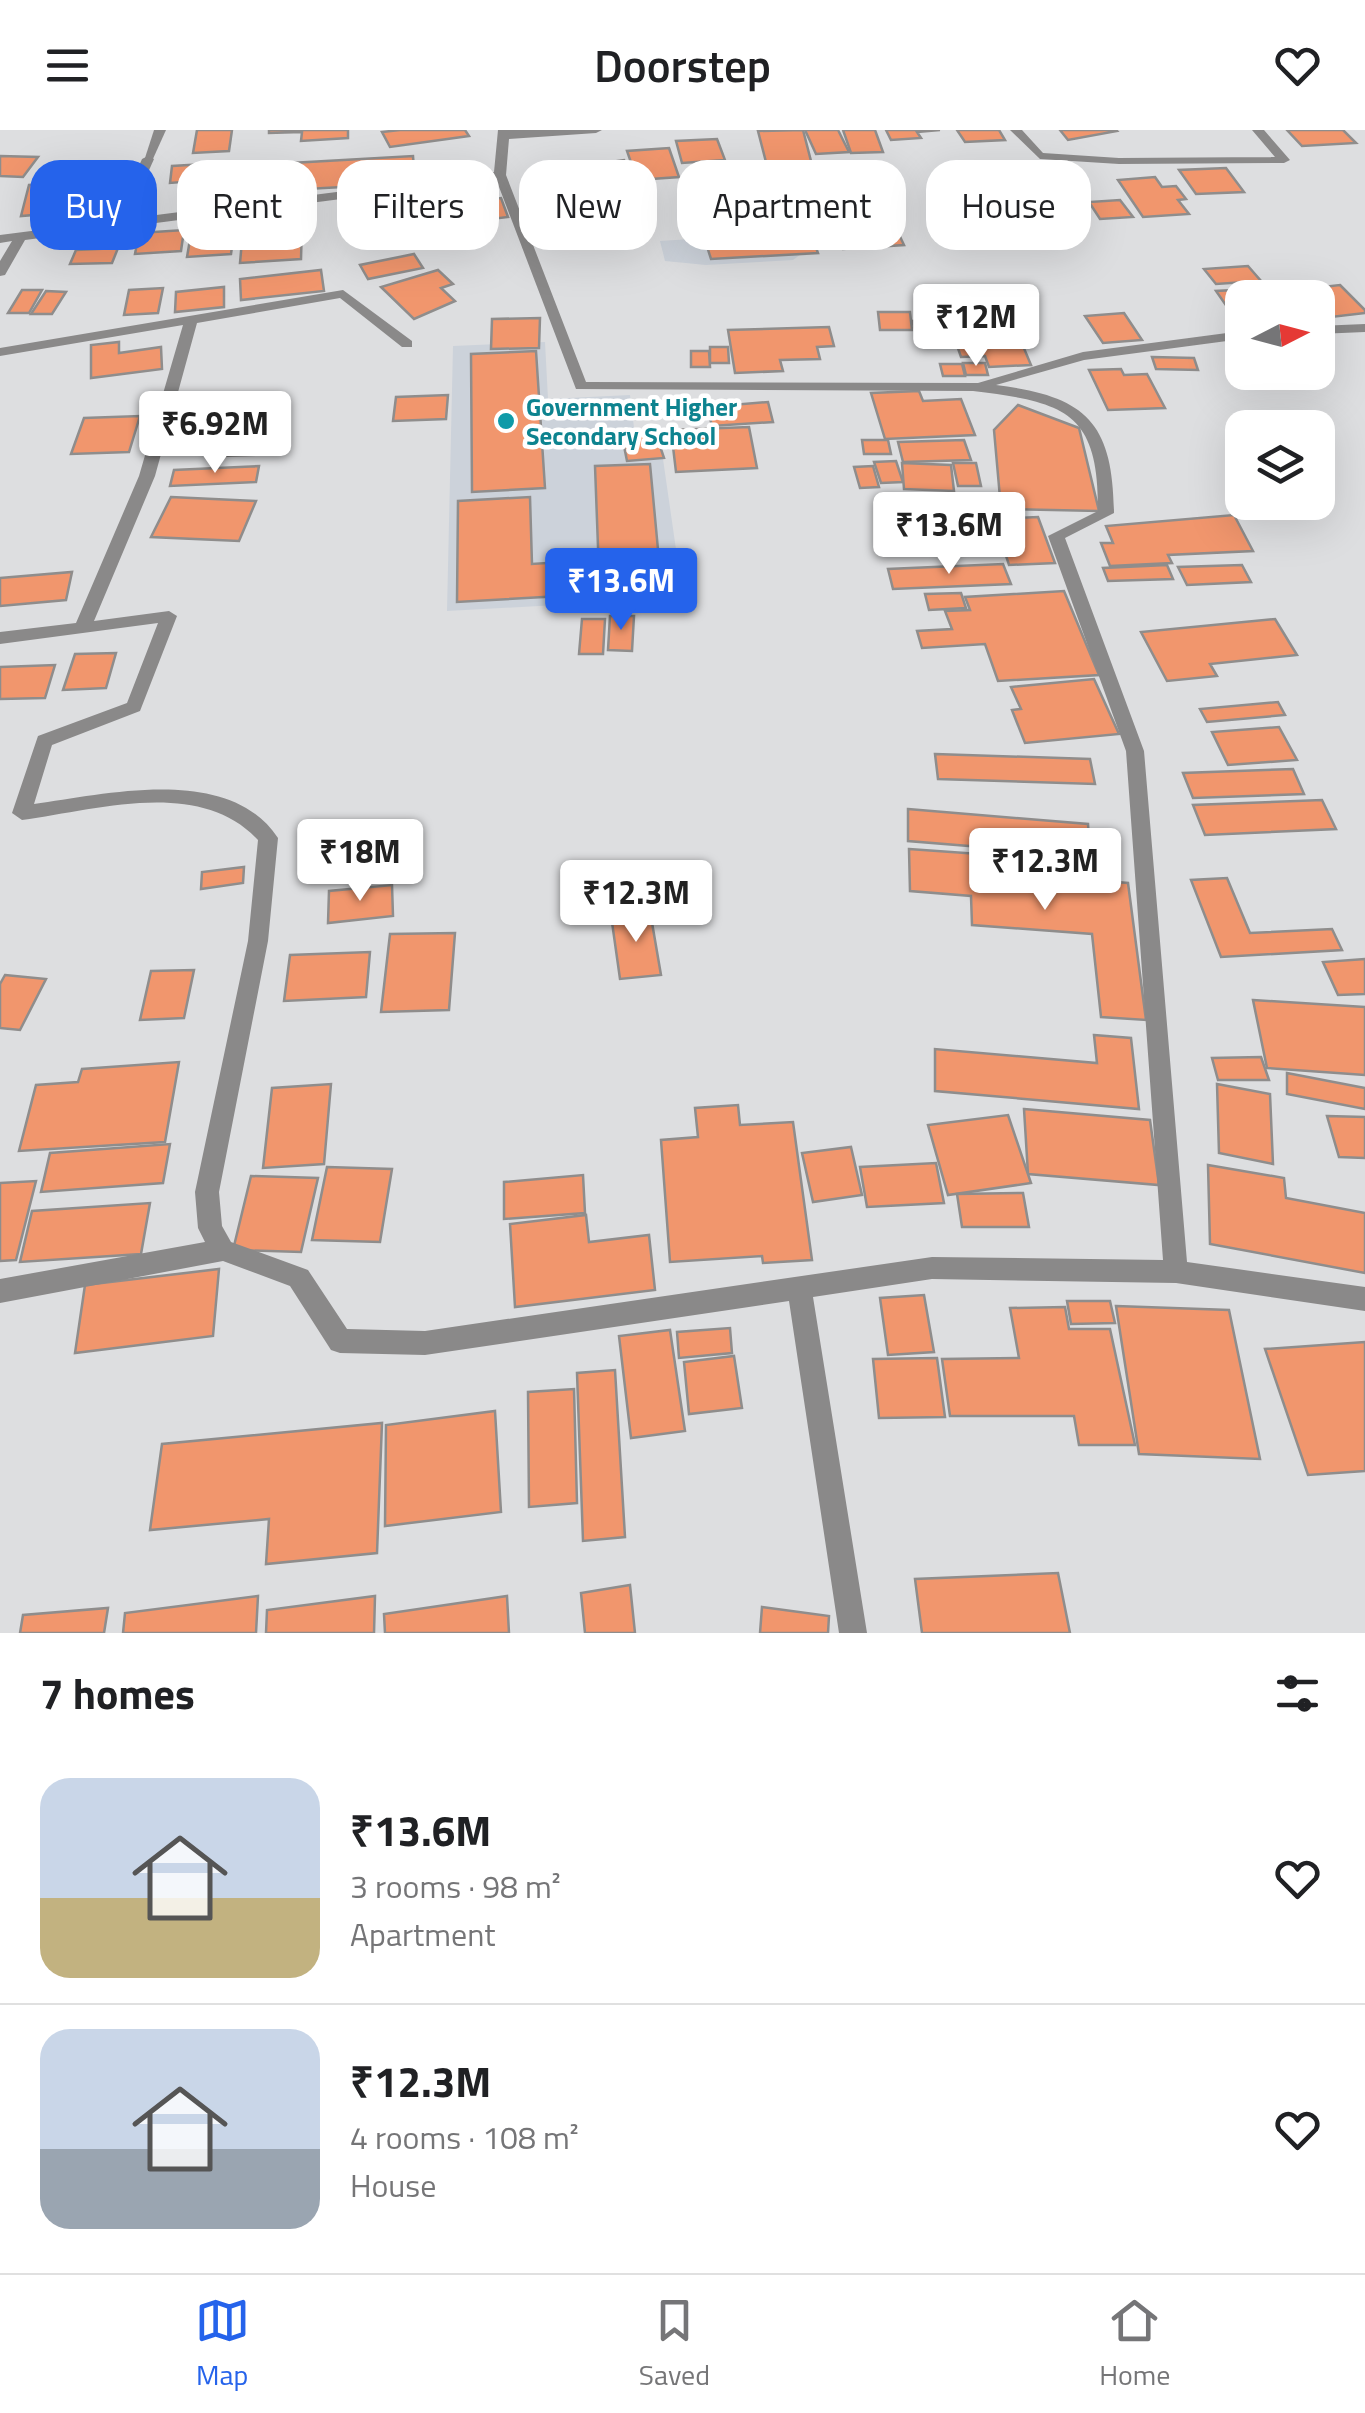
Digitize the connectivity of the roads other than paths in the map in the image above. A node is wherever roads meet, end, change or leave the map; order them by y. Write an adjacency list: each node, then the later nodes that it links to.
1 (160, 130): 6 (street)
2 (596, 130): 5 (street)
3 (1016, 130): 4 (street)
4 (1258, 130)
5 (504, 133): 7 (street)
6 (148, 160)
7 (500, 175): 8 (street); 19 (street)
8 (157, 219)
9 (30, 235): 10 (street)
10 (22, 236): 11 (street); 12 (street)
11 (0, 238)
12 (0, 272)
13 (191, 320): 17 (street); 18 (street); 20 (street)
14 (1365, 328): 15 (street)
15 (1335, 329)
16 (1225, 337): 19 (street)
17 (407, 344)
18 (0, 352)
19 (973, 387): 23 (street)
20 (83, 628): 21 (street); 22 (street)
21 (0, 638)
22 (224, 1250): 24 (street); 25 (street)
23 (1176, 1272): 24 (street); 26 (street)
24 (799, 1288): 27 (street)
25 (0, 1291)
26 (1365, 1299)
27 (852, 1633)

